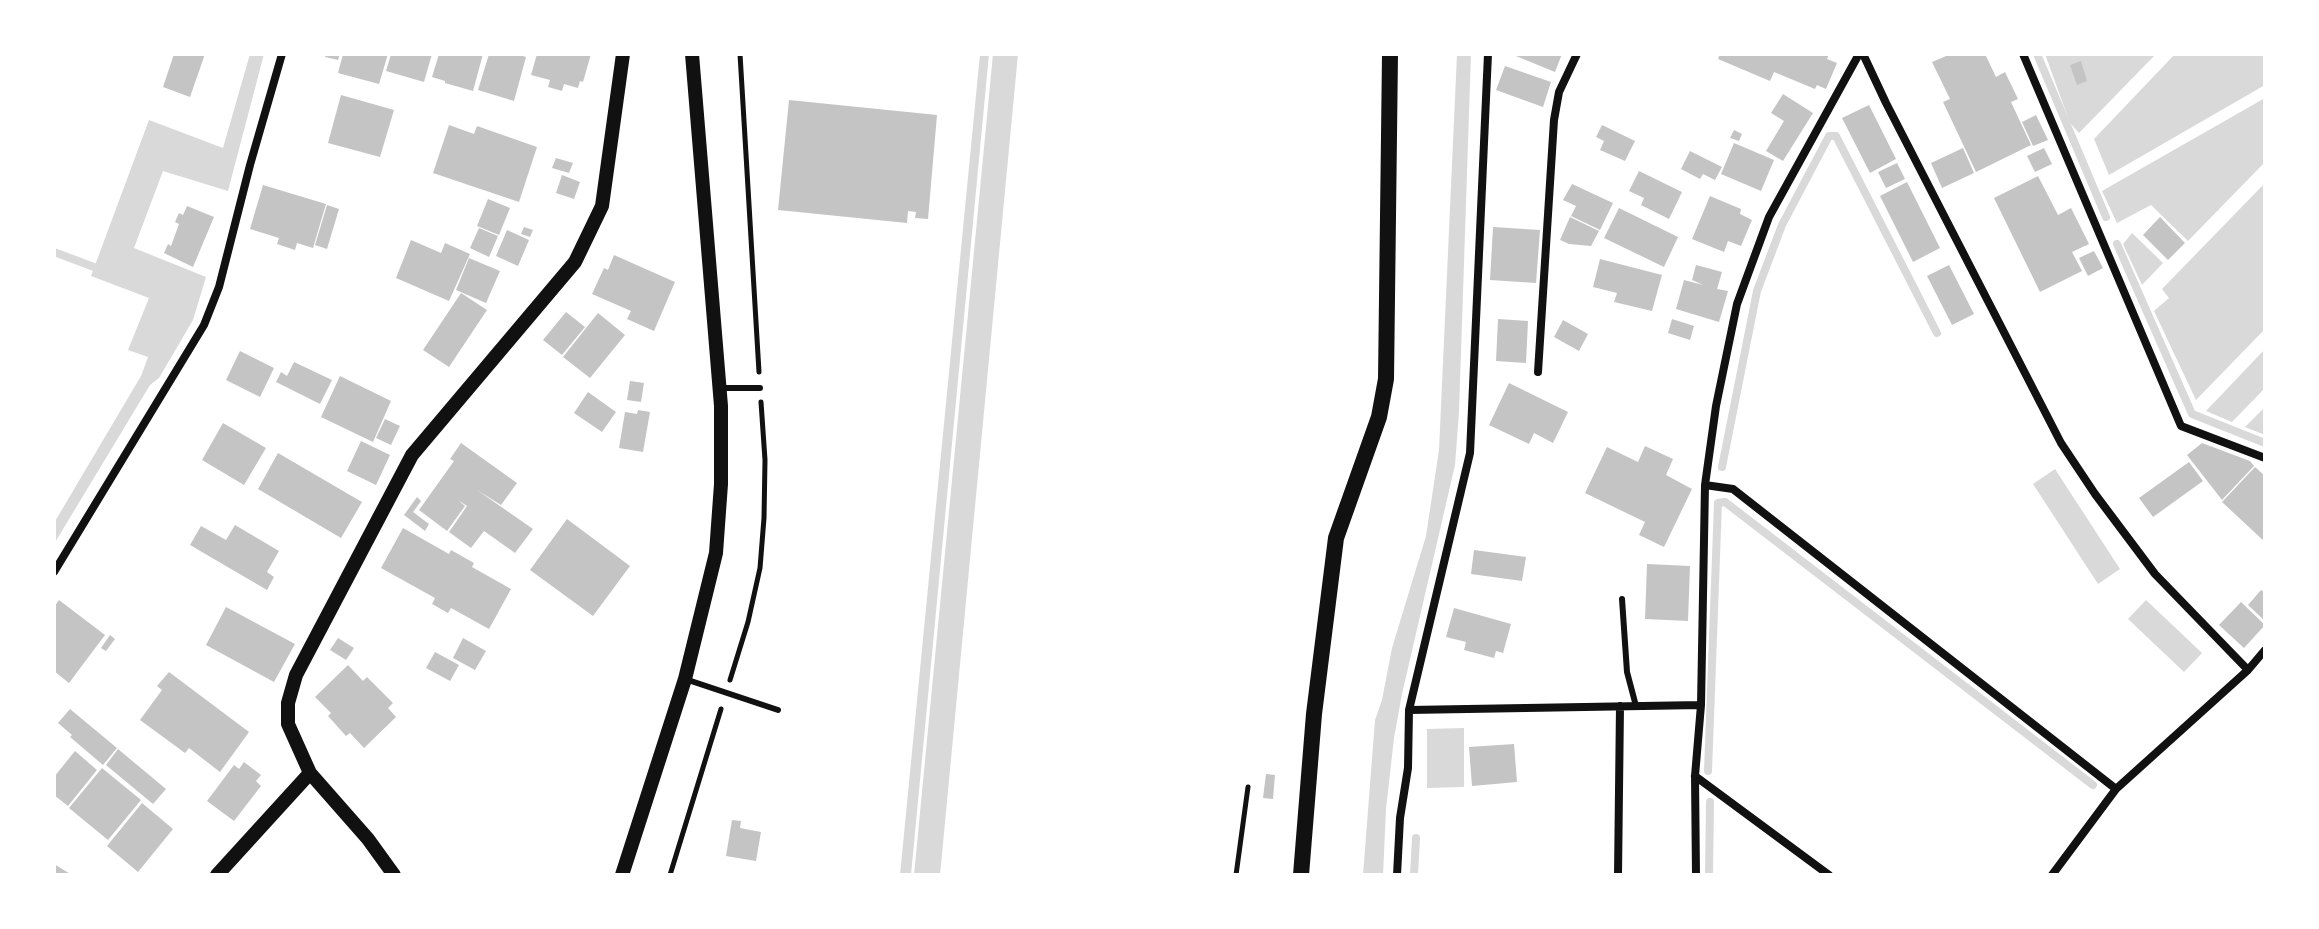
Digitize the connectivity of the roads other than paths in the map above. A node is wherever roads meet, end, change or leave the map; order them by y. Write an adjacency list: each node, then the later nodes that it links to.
1 (282, 54): 14 (street)
2 (623, 54): 24 (street)
3 (692, 54): 10 (street)
4 (1390, 54): 30 (main road)
5 (1488, 54): 23 (street)
6 (1577, 54): 9 (street)
7 (1861, 54): 13 (street); 17 (street)
8 (2023, 54): 12 (street)
9 (1538, 372)
10 (720, 388): 11 (lane); 18 (street)
11 (760, 388)
12 (2265, 458)
13 (1705, 485): 19 (street); 26 (street)
14 (54, 572)
15 (1622, 599): 21 (lane)
16 (2265, 650): 17 (street)
17 (2248, 670): 26 (street)
18 (685, 679): 22 (lane); 29 (street)
19 (1701, 705): 21 (street); 25 (street)
20 (1620, 706): 21 (street); 23 (street); 32 (street)
21 (1636, 706)
22 (778, 710)
23 (1409, 710): 31 (street)
24 (310, 773): 27 (street); 28 (street)
25 (1695, 776): 33 (street); 34 (street)
26 (2116, 789): 35 (street)
27 (217, 875)
28 (394, 875)
29 (622, 875)
30 (1301, 875)
31 (1397, 875)
32 (1618, 875)
33 (1696, 875)
34 (1829, 875)
35 (2052, 875)

